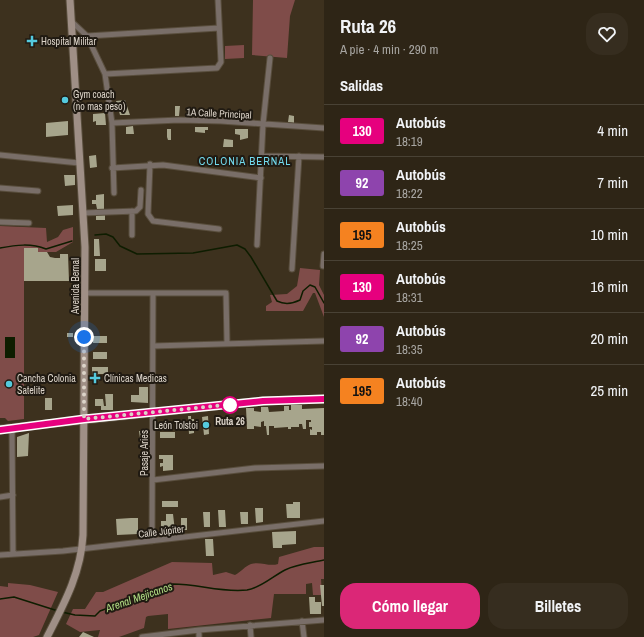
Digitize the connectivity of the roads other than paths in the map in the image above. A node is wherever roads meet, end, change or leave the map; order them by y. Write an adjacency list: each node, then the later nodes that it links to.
1 (70, 0): 3 (main road, Avenida Bernal)
2 (218, 0): 4 (street)
3 (70, 20): 5 (street); 15 (main road, Avenida Bernal)
4 (219, 28): 5 (street); 7 (street)
5 (87, 36): 7 (street)
6 (270, 58): 9 (street)
7 (104, 74): 8 (street)
8 (112, 123): 9 (street, 1A Calle Principal); 17 (street)
9 (263, 124): 10 (street, 1A Calle Principal); 12 (street)
10 (324, 128)
11 (0, 155): 15 (street)
12 (262, 156): 13 (street); 18 (street)
13 (299, 156): 14 (street); 32 (street)
14 (324, 156)
15 (79, 164): 24 (main road, Avenida Bernal)
16 (150, 164): 17 (street); 18 (street); 27 (street)
17 (112, 168): 22 (street)
18 (261, 178): 29 (street)
19 (0, 188): 21 (street)
20 (141, 190): 23 (street)
21 (38, 191)
22 (114, 193)
23 (132, 211): 24 (street); 28 (street)
24 (83, 213): 33 (main road, Avenida Bernal)
25 (0, 222): 26 (street)
26 (29, 223)
27 (219, 229)
28 (132, 235)
29 (257, 245)
30 (324, 254): 31 (street)
31 (323, 266)
32 (292, 269)
33 (85, 293): 34 (street); 40 (main road, Avenida Bernal)
34 (153, 294): 36 (street); 37 (street, Pasaje Aries)
35 (324, 341): 36 (street)
36 (227, 343): 37 (street)
37 (152, 346): 39 (street, Pasaje Aries)
38 (324, 399): 39 (main road)
39 (153, 413): 40 (main road); 44 (street, Pasaje Aries)
40 (84, 419): 41 (main road); 49 (main road, Avenida Bernal)
41 (12, 428): 42 (main road); 45 (street)
42 (0, 430)
43 (324, 466): 44 (street)
44 (153, 480): 48 (street, Pasaje Aries)
45 (12, 495): 46 (street); 50 (street)
46 (0, 497)
47 (324, 521): 48 (street, Calle Júpiter)
48 (152, 541): 49 (street, Calle Júpiter)
49 (82, 549): 50 (street, Calle Júpiter); 56 (main road, Avenida Bernal)
50 (13, 554): 51 (street, Calle Júpiter)
51 (0, 555)
52 (324, 620): 53 (street)
53 (302, 621): 54 (street); 60 (street)
54 (250, 626): 55 (street); 59 (street)
55 (199, 630): 57 (street); 58 (street)
56 (47, 637)
57 (142, 637)
58 (199, 637)
59 (251, 637)
60 (304, 637)

